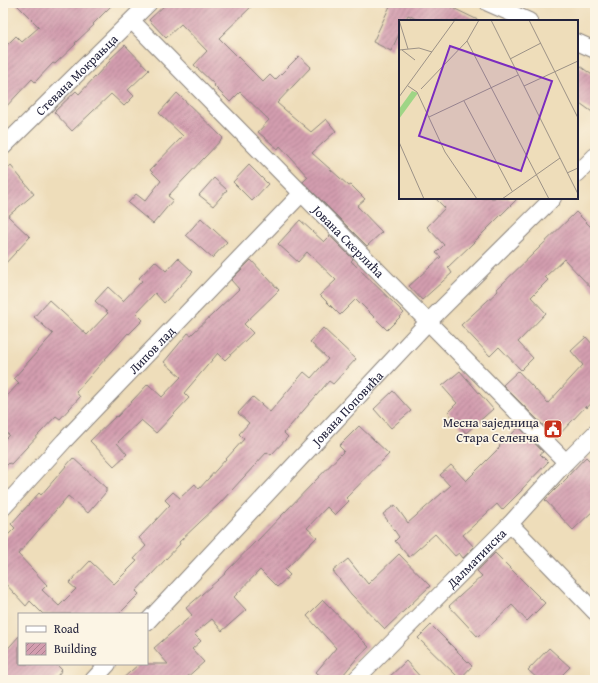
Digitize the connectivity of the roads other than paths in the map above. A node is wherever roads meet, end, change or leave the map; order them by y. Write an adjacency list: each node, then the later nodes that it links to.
1 (149, 3): 4 (street, Стевана Мокрањца)
2 (488, 3): 3 (street)
3 (527, 20)
4 (132, 21): 7 (street, Стевана Мокрањца); 10 (street, Јована Скерлића)
5 (578, 42): 6 (street)
6 (595, 50)
7 (3, 147)
8 (595, 156): 9 (street)
9 (578, 173)
10 (302, 193): 12 (street, Јована Скерлића); 15 (street, Липов лад)
11 (552, 199): 12 (street, Јована Поповића)
12 (428, 322): 14 (street, Јована Скерлића); 18 (street, Јована Поповића)
13 (595, 434): 14 (street, Далматинска)
14 (566, 462): 16 (street, Далматинска)
15 (3, 508)
16 (510, 524): 17 (street); 21 (street, Далматинска)
17 (595, 612)
18 (148, 621)
19 (107, 665): 20 (street)
20 (93, 680)
21 (355, 680)

